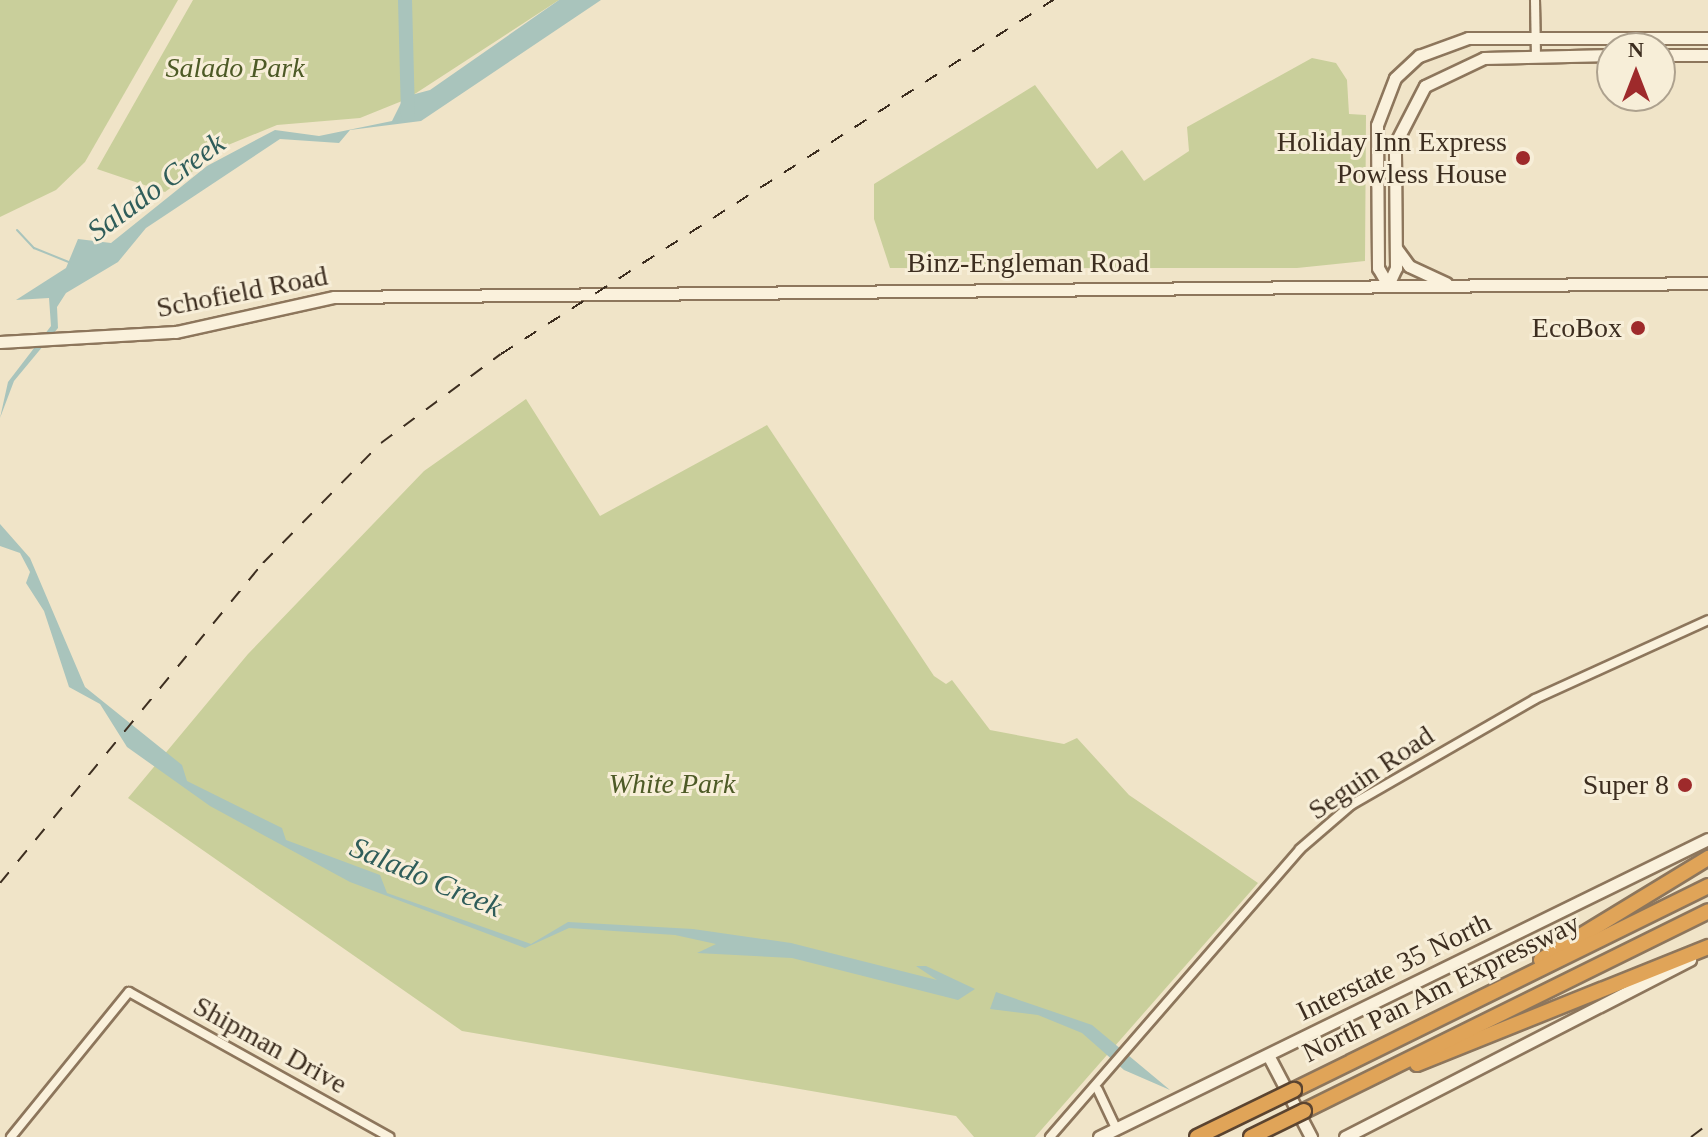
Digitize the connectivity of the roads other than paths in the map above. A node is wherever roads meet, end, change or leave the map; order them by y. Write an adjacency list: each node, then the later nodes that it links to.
1 (1535, 0): 2 (street)
2 (1536, 38): 3 (street); 7 (street); 10 (street)
3 (1708, 38)
4 (1596, 55): 7 (street)
5 (1676, 55): 6 (street)
6 (1708, 55)
7 (1536, 56): 8 (street)
8 (1395, 246): 10 (street); 11 (street)
9 (1708, 283): 11 (street, Binz-Engleman Road)
10 (1388, 285): 11 (street, Binz-Engleman Road); 12 (street, Binz-Engleman Road)
11 (1450, 285)
12 (349, 297): 13 (street, Schofield Road)
13 (0, 342)
14 (1708, 620): 22 (street, Seguin Road)
15 (1708, 839): 21 (street, Interstate 35 North)
16 (1708, 858): 20 (highway)
17 (1708, 886): 20 (highway, North Pan Am Expressway)
18 (1708, 911): 23 (highway, North Pan Am Expressway)
19 (1708, 949): 23 (highway); 32 (street)
20 (1506, 986): 29 (highway, North Pan Am Expressway, bridge)
21 (1268, 1055): 24 (street, Interstate 35 North); 31 (street)
22 (1098, 1090): 24 (street); 27 (street, Seguin Road)
23 (1346, 1091): 30 (highway, North Pan Am Expressway, bridge)
24 (1118, 1133): 28 (street, Interstate 35 North)
25 (11, 1137): 26 (street, Shipman Drive)
26 (389, 1137)
27 (1050, 1137)
28 (1099, 1137)
29 (1197, 1137)
30 (1251, 1137)
31 (1311, 1137)
32 (1345, 1137)

